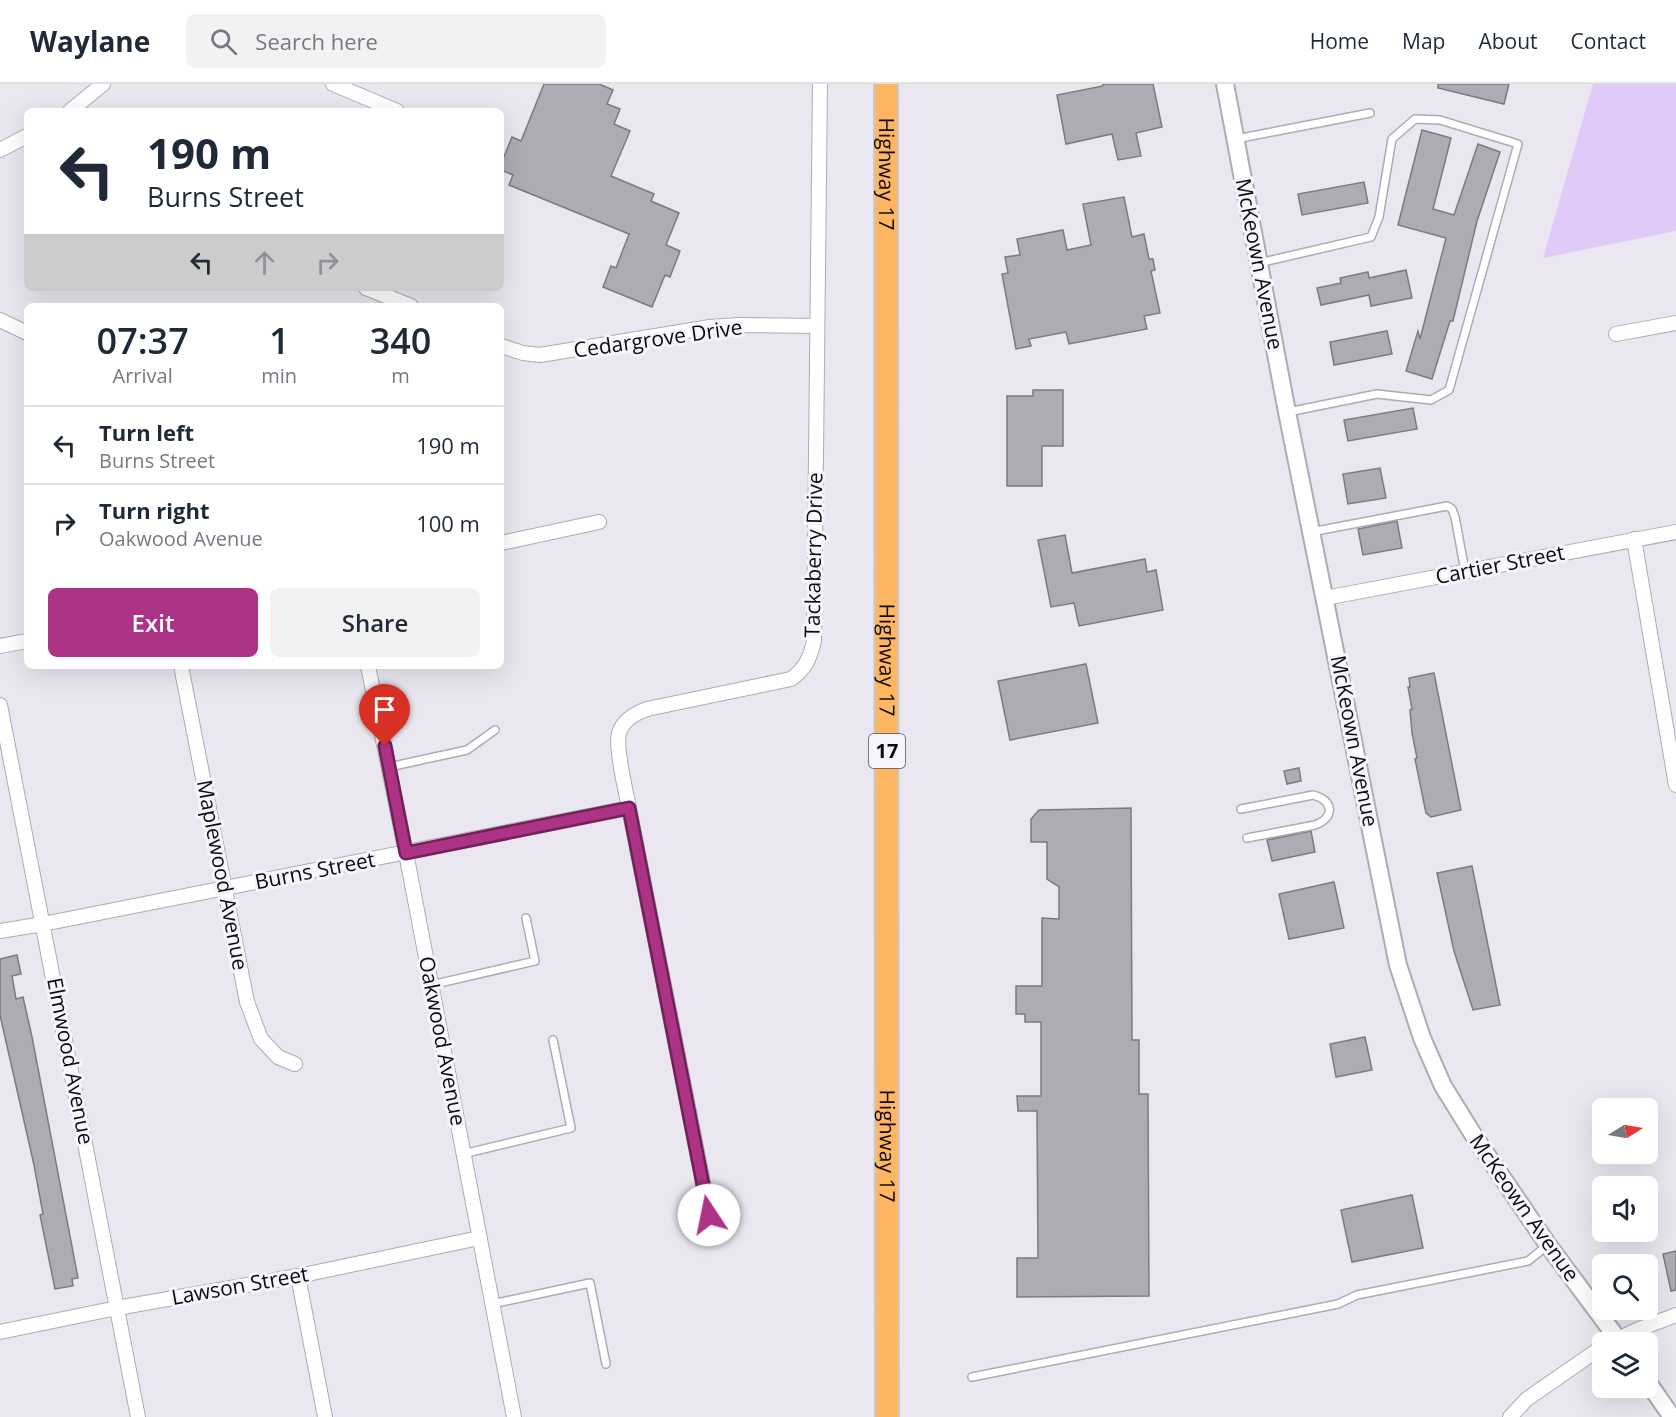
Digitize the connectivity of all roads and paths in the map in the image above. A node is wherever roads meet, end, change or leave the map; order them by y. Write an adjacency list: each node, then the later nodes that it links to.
1 (103, 84): 6 (street)
2 (333, 84): 7 (street)
3 (820, 84): 17 (street, Tackaberry Drive)
4 (886, 84): 67 (highway, Highway 17 / 17)
5 (1225, 84): 10 (street, McKeown Avenue)
6 (74, 108)
7 (390, 108)
8 (1370, 113): 10 (lane)
9 (24, 138): 11 (street)
10 (1236, 139): 12 (street, McKeown Avenue)
11 (0, 150)
12 (1258, 263): 21 (street, McKeown Avenue); 21 (lane)
13 (375, 291): 14 (street)
14 (393, 297)
15 (0, 320): 18 (street)
16 (1676, 323): 19 (street)
17 (816, 326): 20 (street, Cedargrove Drive); 38 (street, Tackaberry Drive)
18 (24, 332)
19 (1616, 334)
20 (504, 347)
21 (1287, 412): 24 (street, McKeown Avenue)
22 (599, 522): 26 (street)
23 (1676, 531): 25 (street, Cartier Street)
24 (1311, 532): 27 (lane); 28 (street, McKeown Avenue)
25 (1634, 539): 27 (street, Cartier Street); 34 (street)
26 (504, 542)
27 (1465, 571): 28 (street, Cartier Street)
28 (1325, 598): 52 (street, McKeown Avenue)
29 (24, 642): 30 (street)
30 (0, 646)
31 (182, 669): 42 (street, Maplewood Avenue)
32 (369, 669): 36 (street, Oakwood Avenue)
33 (0, 705): 44 (street, Elmwood Avenue)
34 (1671, 729): 37 (street)
35 (495, 730): 36 (lane)
36 (389, 766): 41 (street, Oakwood Avenue)
37 (1676, 785)
38 (629, 808): 41 (street, Burns Street); 51 (street, Tackaberry Drive)
39 (1241, 809): 40 (lane)
40 (1247, 838)
41 (406, 853): 42 (street, Burns Street); 46 (street, Oakwood Avenue)
42 (225, 888): 44 (street, Burns Street); 48 (street, Maplewood Avenue)
43 (526, 918): 46 (lane)
44 (43, 924): 45 (street, Burns Street); 55 (street, Elmwood Avenue)
45 (0, 931)
46 (431, 985): 49 (street, Oakwood Avenue)
47 (553, 1040): 49 (lane)
48 (296, 1064)
49 (463, 1154): 50 (street, Oakwood Avenue)
50 (479, 1238): 53 (street, Lawson Street); 54 (street, Oakwood Avenue)
51 (714, 1238)
52 (1548, 1245): 58 (street, McKeown Avenue); 62 (lane)
53 (298, 1276): 55 (street, Lawson Street); 65 (street)
54 (492, 1304): 61 (lane); 66 (street, Oakwood Avenue)
55 (117, 1308): 57 (street, Lawson Street); 64 (street, Elmwood Avenue)
56 (1676, 1315): 59 (street)
57 (0, 1332)
58 (1610, 1332)
59 (1637, 1332)
60 (1592, 1354): 68 (street)
61 (606, 1364)
62 (972, 1377)
63 (1658, 1397): 69 (street)
64 (138, 1417)
65 (326, 1417)
66 (514, 1417)
67 (887, 1417)
68 (1510, 1417)
69 (1672, 1417)

